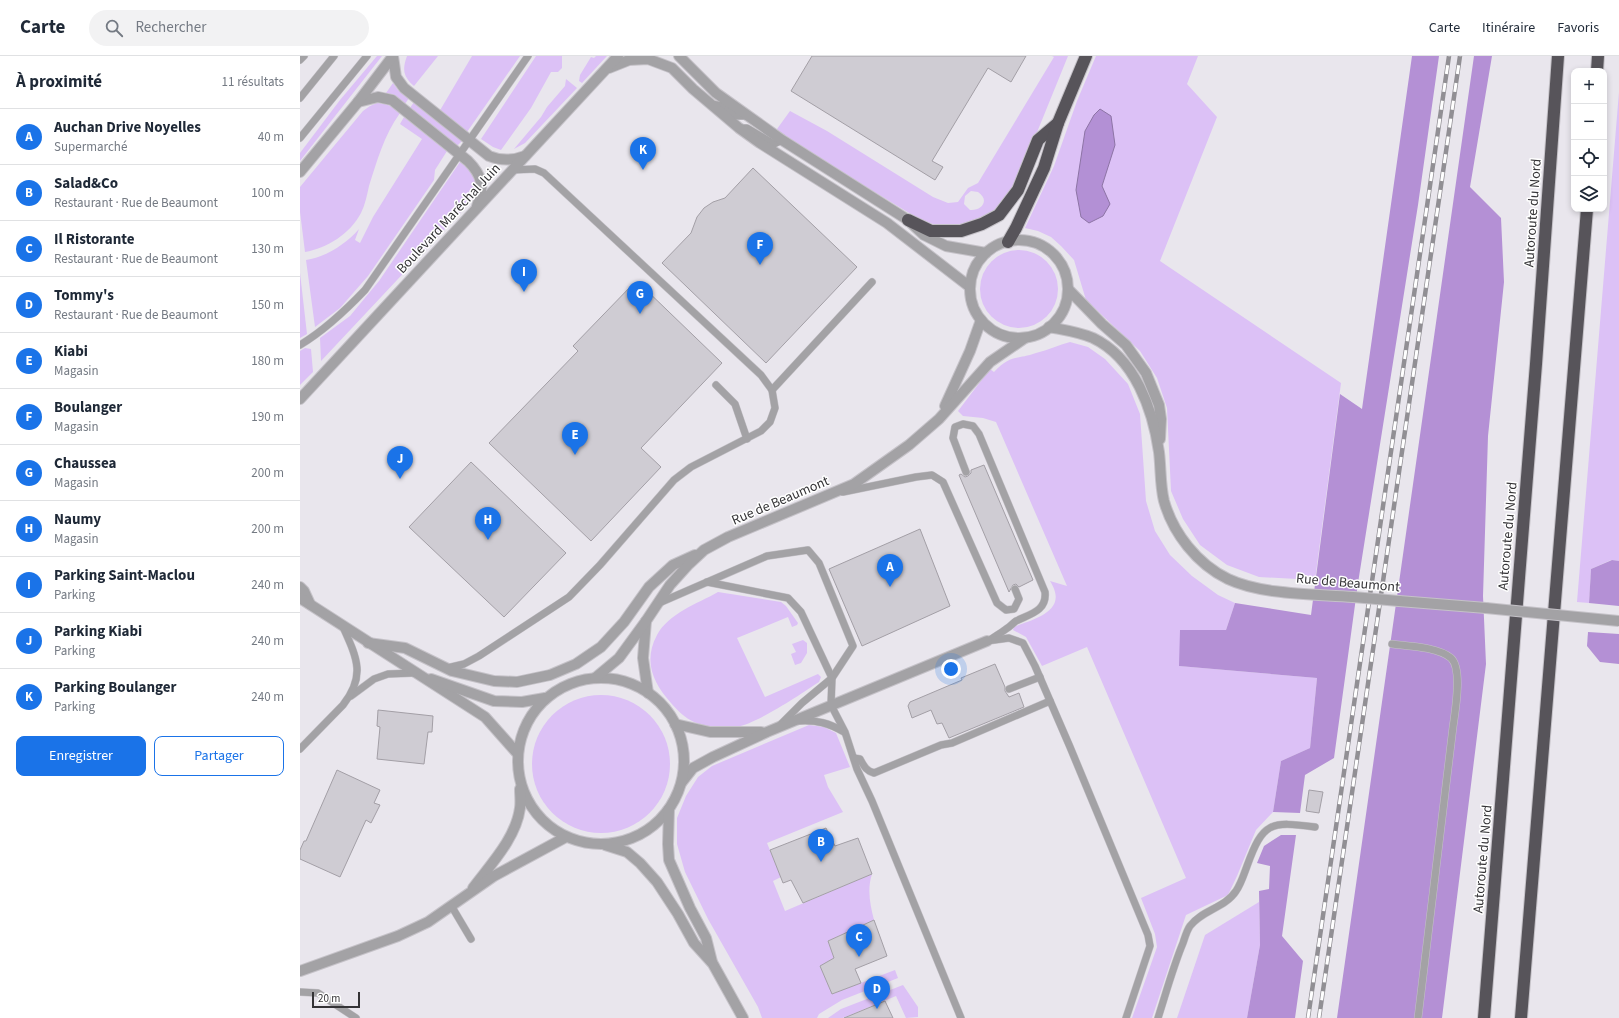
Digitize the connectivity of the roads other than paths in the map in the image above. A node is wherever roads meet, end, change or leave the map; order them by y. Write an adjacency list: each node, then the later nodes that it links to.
1 (304, 56): 11 (lane)
2 (334, 56): 14 (lane)
3 (367, 56): 20 (lane)
4 (393, 56): 15 (street); 22 (street)
5 (528, 56): 22 (lane)
6 (618, 56): 13 (street, Boulevard Maréchal Juin)
7 (679, 56): 17 (street)
8 (1086, 56): 18 (highway)
9 (1558, 56): 97 (highway, Autoroute du Nord)
10 (1598, 56): 12 (highway)
11 (300, 60)
12 (1597, 68)
13 (606, 69): 16 (street); 24 (street, Boulevard Maréchal Juin)
14 (300, 98)
15 (358, 102): 23 (street); 26 (street)
16 (711, 104): 17 (lane); 19 (street)
17 (749, 116): 19 (lane); 21 (street)
18 (1058, 123): 29 (highway); 30 (highway)
19 (738, 128): 21 (lane); 33 (street)
20 (300, 138)
21 (782, 140): 29 (street)
22 (469, 141): 23 (lane); 24 (street)
23 (459, 154): 27 (street); 38 (lane)
24 (526, 155): 25 (street, Boulevard Maréchal Juin)
25 (512, 170): 27 (street, Boulevard Maréchal Juin); 40 (lane)
26 (300, 172)
27 (475, 209): 41 (street, Boulevard Maréchal Juin)
28 (1586, 212): 98 (highway)
29 (908, 220): 31 (street)
30 (1008, 242): 31 (street); 34 (street)
31 (986, 253): 33 (street)
32 (872, 282): 40 (lane)
33 (970, 286): 35 (street)
34 (1068, 289): 36 (street); 44 (street, Rue de Beaumont)
35 (981, 320): 37 (street); 42 (street, Rue de Beaumont)
36 (1049, 327): 37 (street); 44 (street, Rue de Beaumont)
37 (1025, 338): 42 (street, Rue de Beaumont)
38 (300, 345)
39 (716, 385): 43 (lane)
40 (772, 390): 43 (lane)
41 (300, 399)
42 (939, 419): 46 (street, Rue de Beaumont)
43 (747, 439): 60 (lane)
44 (1159, 452): 55 (street, Rue de Beaumont, bridge)
45 (966, 472): 57 (lane)
46 (829, 495): 47 (street, Rue de Beaumont); 50 (lane)
47 (704, 550): 52 (street, Rue de Beaumont); 60 (street)
48 (707, 582): 52 (lane); 64 (lane); 64 (lane)
49 (300, 587): 53 (street)
50 (1015, 589)
51 (300, 598): 53 (street)
52 (657, 604): 54 (street, Rue de Beaumont)
53 (312, 606): 56 (street)
54 (646, 621): 63 (street, Rue de Beaumont); 66 (street, Rue de Beaumont)
55 (1619, 621)
56 (343, 627): 58 (street); 67 (lane)
57 (987, 641): 62 (lane); 70 (street)
58 (368, 643): 60 (street); 61 (street)
59 (1392, 644): 96 (lane)
60 (447, 668)
61 (414, 673): 67 (lane); 68 (street); 77 (street)
62 (1040, 677): 65 (lane); 69 (lane)
63 (595, 678): 66 (street); 68 (street)
64 (832, 678): 70 (lane); 73 (lane)
65 (1009, 689)
66 (648, 693): 72 (street)
67 (350, 697): 76 (lane)
68 (545, 698): 77 (street)
69 (1050, 701): 78 (lane); 94 (lane)
70 (831, 705): 71 (street); 75 (lane)
71 (791, 721): 73 (street); 75 (lane)
72 (675, 724): 74 (street); 79 (street)
73 (779, 726): 74 (street)
74 (767, 732): 79 (street)
75 (845, 732): 78 (lane)
76 (300, 749)
77 (517, 754): 80 (street)
78 (854, 758): 93 (lane)
79 (682, 782): 81 (street)
80 (520, 785): 83 (street); 85 (street)
81 (669, 810): 84 (street); 88 (street)
82 (1315, 827): 95 (lane)
83 (566, 837): 84 (street); 85 (street)
84 (603, 845): 88 (street)
85 (467, 895): 86 (street)
86 (452, 907): 87 (lane); 89 (street)
87 (471, 939)
88 (713, 964): 91 (street)
89 (300, 971)
90 (300, 992): 92 (lane)
91 (740, 1015)
92 (356, 1018)
93 (961, 1018)
94 (1126, 1018)
95 (1158, 1018)
96 (1418, 1018)
97 (1484, 1018)
98 (1521, 1018)

